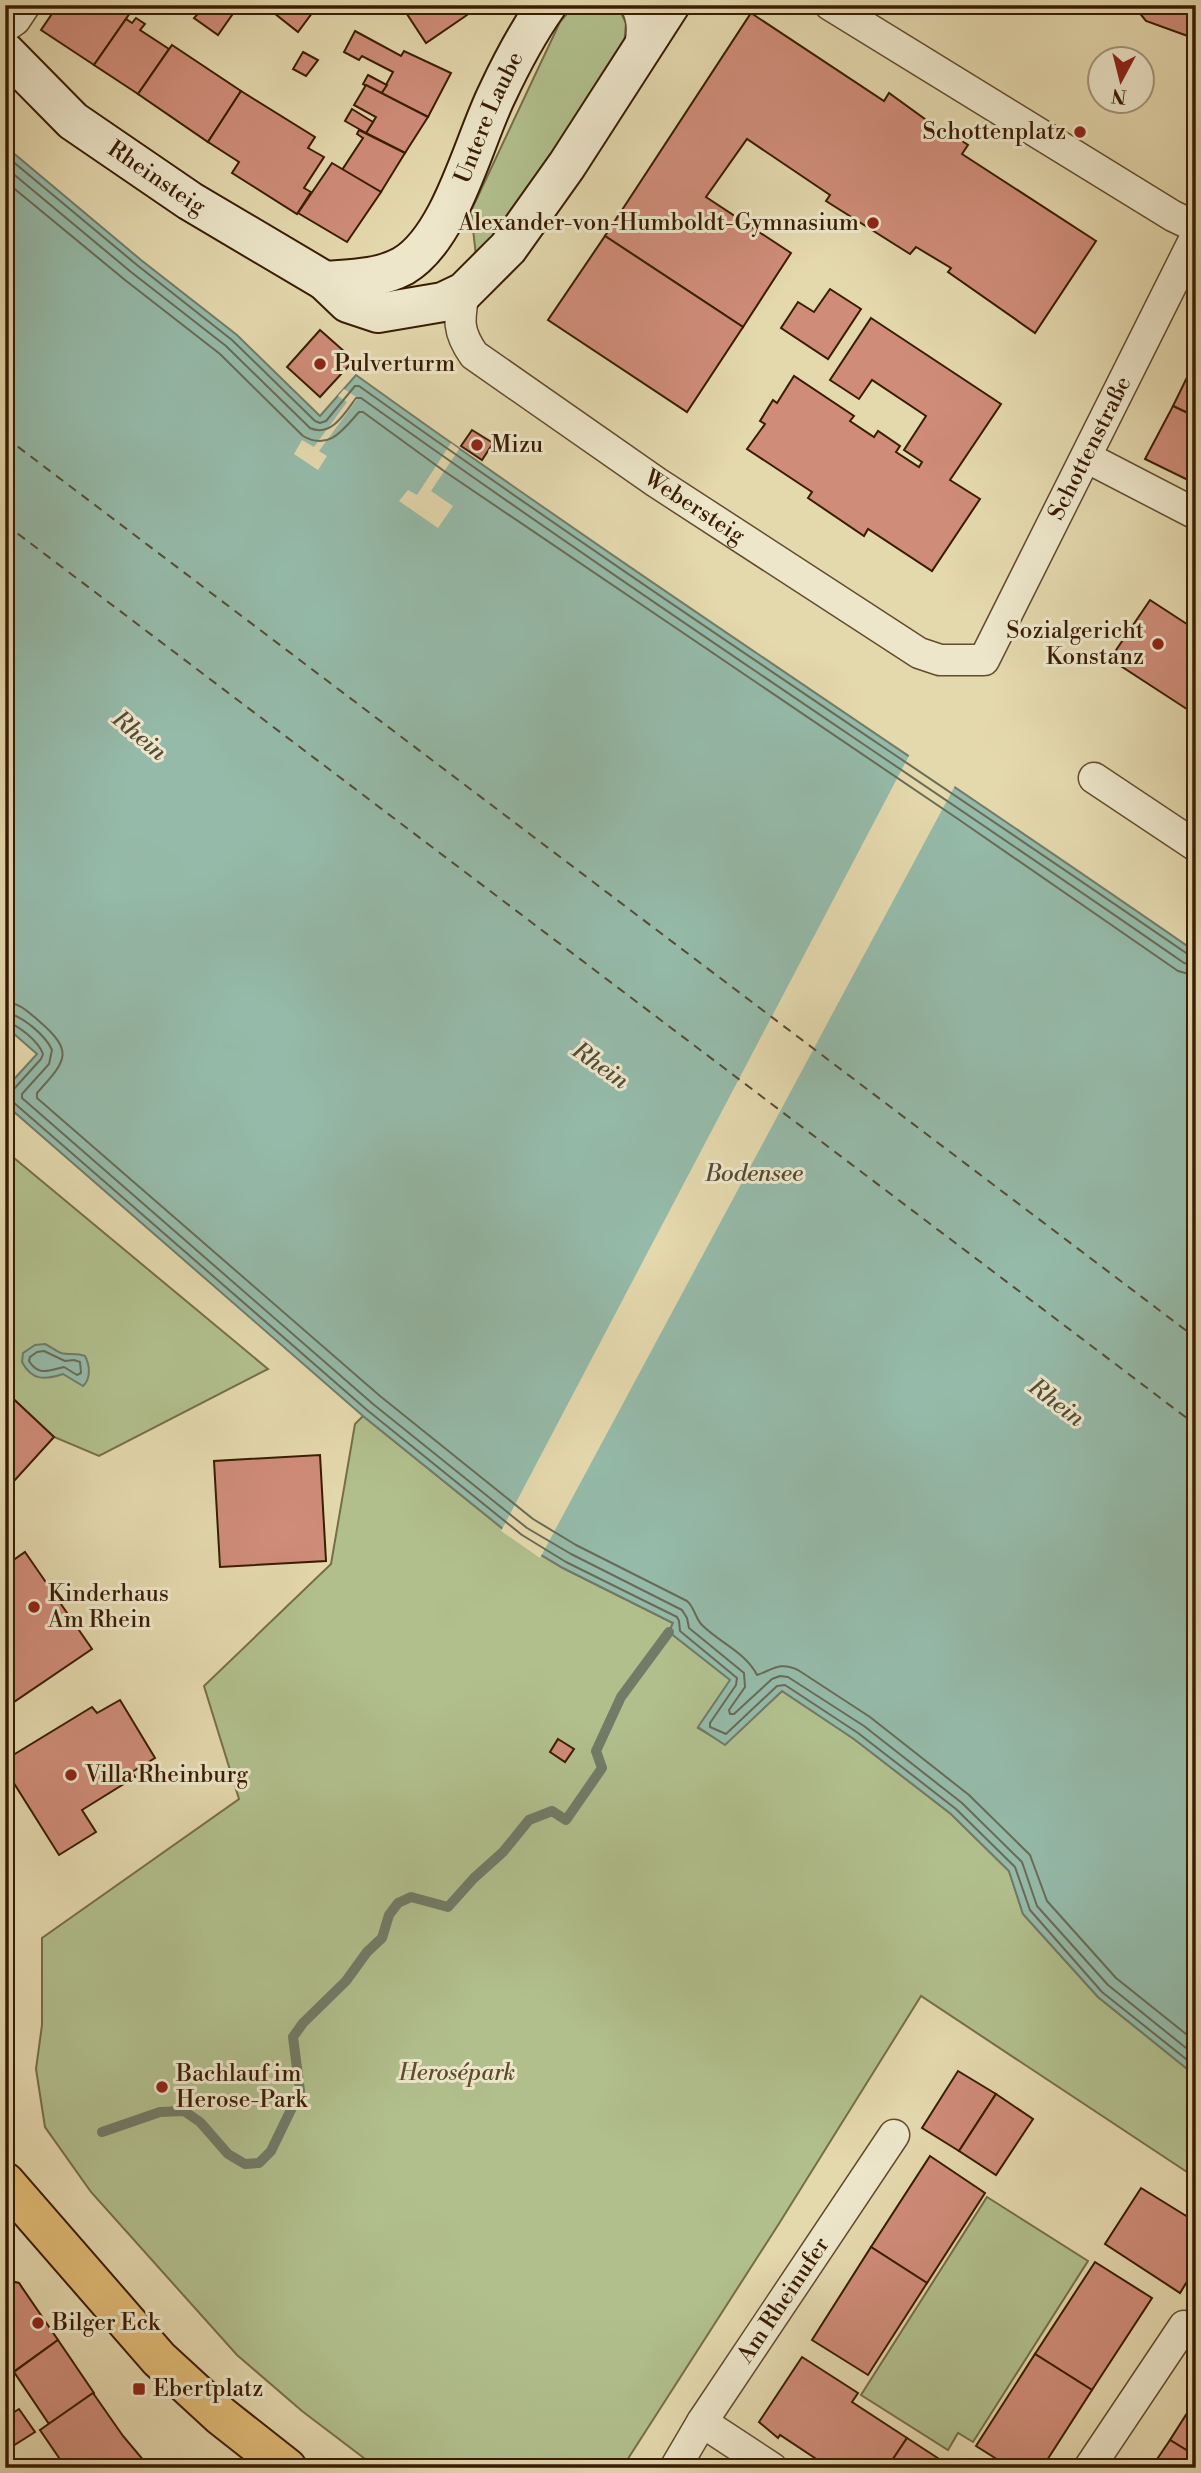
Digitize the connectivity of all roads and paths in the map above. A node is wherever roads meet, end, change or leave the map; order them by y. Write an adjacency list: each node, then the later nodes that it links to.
1 (25, 5): 6 (street)
2 (636, 5): 8 (street)
3 (670, 5): 8 (main road)
4 (830, 5): 9 (street)
5 (545, 9): 11 (main road, Untere Laube)
6 (5, 27)
7 (5, 52): 11 (main road, Rheinsteig)
8 (638, 56): 12 (main road)
9 (1196, 227)
10 (1196, 236): 13 (street, Schottenstraße)
11 (325, 281): 12 (main road)
12 (464, 292): 15 (street, Webersteig)
13 (1086, 457): 14 (street); 15 (street, Schottenstraße)
14 (1196, 514)
15 (984, 660)
16 (1094, 778): 17 (street)
17 (1196, 846)
18 (894, 2135): 21 (street, Am Rheinufer)
19 (5, 2182): 22 (main road)
20 (1184, 2326): 25 (street)
21 (702, 2422): 23 (street, Am Rheinufer); 24 (street)
22 (287, 2468)
23 (675, 2468)
24 (772, 2468)
25 (1089, 2468)

